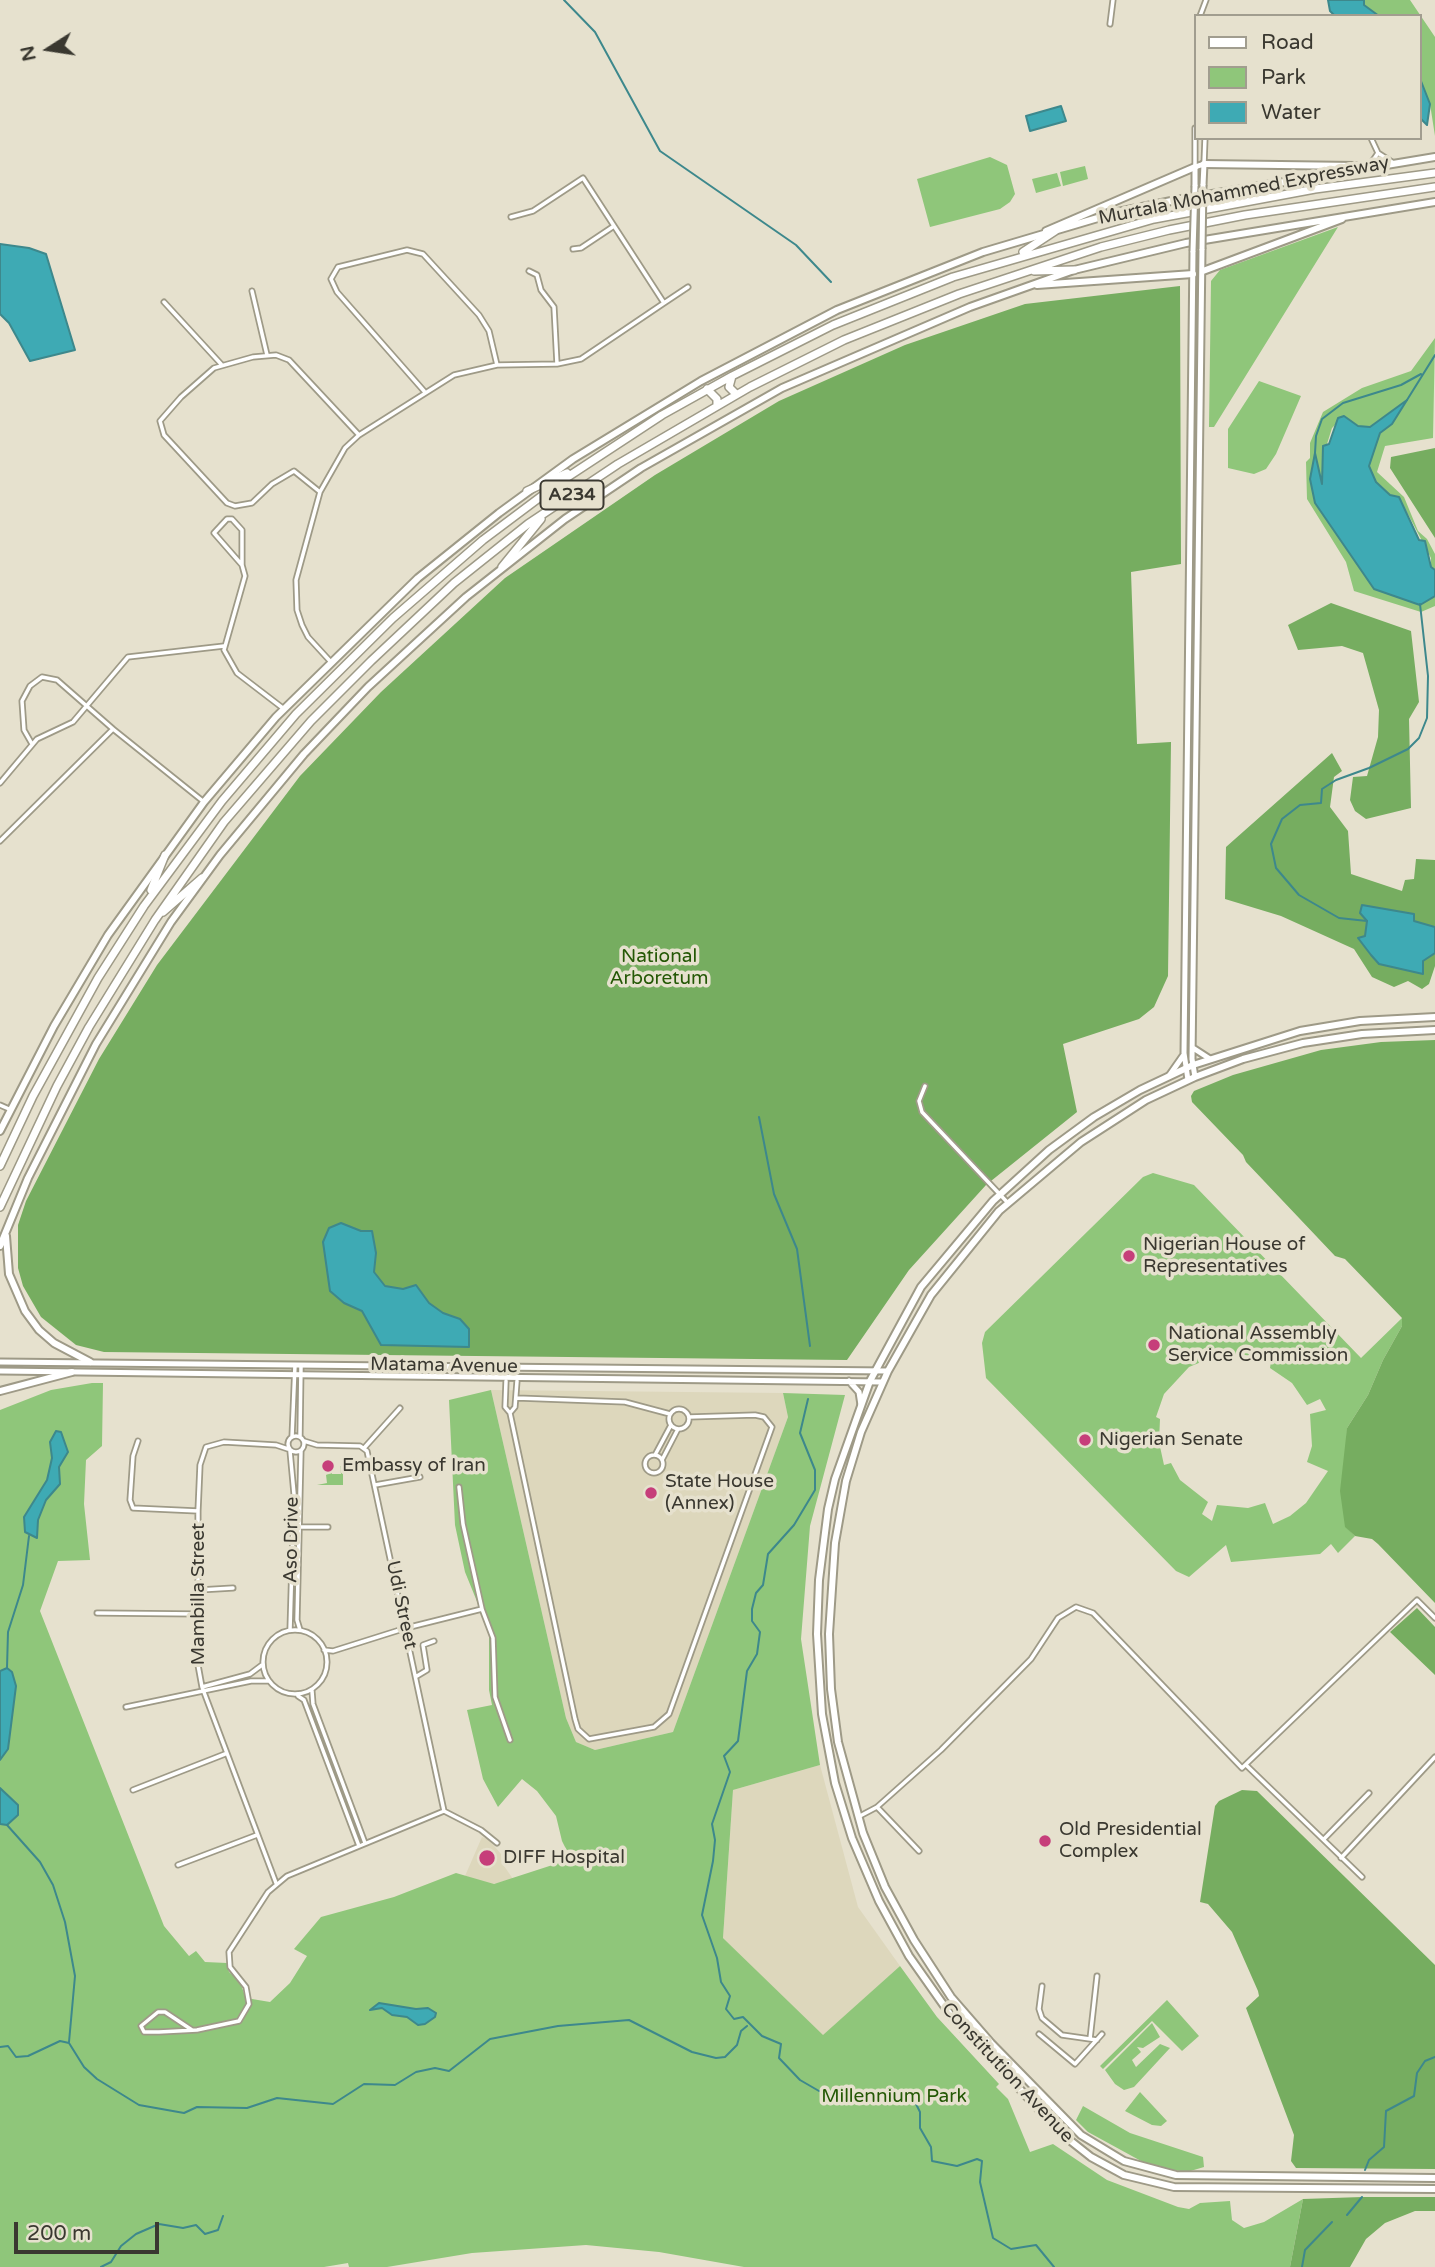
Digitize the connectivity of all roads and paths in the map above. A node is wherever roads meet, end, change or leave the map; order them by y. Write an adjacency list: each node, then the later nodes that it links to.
1 (1113, 0): 2 (street)
2 (1110, 24)
3 (1195, 140): 11 (street)
4 (1205, 140): 9 (street)
5 (1372, 140): 6 (street)
6 (1378, 153): 8 (street); 10 (street)
7 (1435, 156): 8 (main road, Murtala Mohammed Expressway)
8 (1392, 162): 10 (main road, Murtala Mohammed Expressway)
9 (1204, 164): 10 (main road); 11 (main road); 24 (main road, bridge)
10 (1365, 166): 18 (main road, Murtala Mohammed Expressway)
11 (1195, 167): 19 (main road); 26 (main road, bridge)
12 (1433, 173): 21 (highway, Murtala Mohammed Expressway / A234)
13 (1435, 187): 25 (highway, Murtala Mohammed Expressway / A234)
14 (1435, 202): 15 (main road, Murtala Mohammed Expressway)
15 (1364, 212): 22 (main road, Murtala Mohammed Expressway); 24 (main road)
16 (511, 218): 17 (street)
17 (614, 226): 20 (street); 31 (street)
18 (1055, 231): 19 (main road, Murtala Mohammed Expressway); 21 (highway)
19 (1039, 235): 43 (main road, Murtala Mohammed Expressway)
20 (573, 249)
21 (1011, 259): 36 (highway, Murtala Mohammed Expressway / A234)
22 (1074, 270): 25 (highway); 27 (main road, Murtala Mohammed Expressway)
23 (529, 271): 34 (street)
24 (1203, 271): 26 (main road); 63 (main road)
25 (1023, 272): 39 (highway, Murtala Mohammed Expressway / A234)
26 (1193, 274): 27 (main road); 64 (main road)
27 (1028, 286): 47 (main road, Murtala Mohammed Expressway)
28 (688, 287): 31 (street)
29 (252, 291): 32 (street)
30 (164, 302): 33 (street)
31 (664, 303): 34 (street)
32 (267, 355): 33 (street); 41 (street)
33 (221, 364): 44 (street)
34 (557, 364): 35 (street)
35 (496, 365): 38 (street); 38 (street)
36 (732, 376): 37 (highway, Murtala Mohammed Expressway / A234); 39 (highway)
37 (707, 389): 40 (highway); 42 (highway, Murtala Mohammed Expressway / A234)
38 (424, 391): 41 (street)
39 (743, 391): 40 (highway, Murtala Mohammed Expressway / A234)
40 (717, 405): 45 (highway, Murtala Mohammed Expressway / A234)
41 (359, 435): 44 (street)
42 (586, 464): 43 (highway); 59 (highway, Murtala Mohammed Expressway / A234)
43 (527, 491): 49 (main road, Murtala Mohammed Expressway)
44 (320, 492): 49 (street)
45 (548, 511): 47 (highway); 60 (highway, Murtala Mohammed Expressway / A234)
46 (242, 565): 46 (street); 48 (street)
47 (502, 567): 58 (main road, Murtala Mohammed Expressway)
48 (224, 646): 50 (street); 51 (street)
49 (330, 661): 51 (main road, Murtala Mohammed Expressway)
50 (86, 708): 52 (street); 53 (street); 53 (street)
51 (284, 709): 55 (main road, Murtala Mohammed Expressway)
52 (113, 729): 55 (street); 56 (street)
53 (32, 744): 54 (street)
54 (0, 783)
55 (204, 802): 57 (main road, Murtala Mohammed Expressway)
56 (0, 841)
57 (165, 855): 59 (highway); 73 (main road, Murtala Mohammed Expressway)
58 (202, 878): 60 (highway); 79 (main road, Murtala Mohammed Expressway)
59 (144, 906): 75 (highway, Murtala Mohammed Expressway / A234)
60 (155, 920): 78 (highway, Murtala Mohammed Expressway / A234)
61 (1435, 1017): 65 (main road, Constitution Avenue)
62 (1435, 1030): 68 (main road, Constitution Avenue)
63 (1193, 1048): 65 (main road); 66 (main road)
64 (1184, 1053): 67 (main road); 69 (main road)
65 (1210, 1059): 66 (main road, Constitution Avenue)
66 (1193, 1065): 67 (main road, Constitution Avenue); 68 (main road)
67 (1185, 1068): 69 (main road, Constitution Avenue); 70 (main road)
68 (1195, 1077): 70 (main road, Constitution Avenue)
69 (1168, 1078): 76 (main road, Constitution Avenue)
70 (1188, 1080): 77 (main road, Constitution Avenue)
71 (925, 1086): 76 (street)
72 (0, 1105): 73 (street)
73 (9, 1109): 74 (main road, Murtala Mohammed Expressway)
74 (0, 1130)
75 (0, 1166)
76 (1000, 1194): 77 (street); 87 (main road, Constitution Avenue)
77 (1008, 1203): 88 (main road, Constitution Avenue)
78 (0, 1207)
79 (6, 1233): 80 (main road, Murtala Mohammed Expressway); 82 (main road)
80 (0, 1246)
81 (0, 1362): 82 (main road, Matama Avenue)
82 (90, 1362): 83 (main road, Matama Avenue)
83 (142, 1363): 84 (main road, Matama Avenue); 90 (main road)
84 (298, 1365): 85 (main road, Matama Avenue); 91 (street)
85 (572, 1368): 87 (main road, Matama Avenue); 92 (main road)
86 (0, 1371): 89 (main road, Matama Avenue)
87 (875, 1371): 88 (main road, Matama Avenue); 96 (main road, Constitution Avenue)
88 (888, 1371): 97 (main road, Constitution Avenue)
89 (72, 1372): 90 (main road, Matama Avenue); 98 (main road)
90 (142, 1373): 91 (main road, Matama Avenue)
91 (298, 1375): 92 (main road, Matama Avenue); 107 (street); 108 (street)
92 (572, 1378): 95 (main road, Matama Avenue)
93 (506, 1381): 102 (street)
94 (517, 1381): 99 (street)
95 (849, 1381): 96 (main road, Matama Avenue); 100 (main road)
96 (870, 1381): 97 (main road, Matama Avenue); 100 (main road, Constitution Avenue)
97 (882, 1382): 150 (main road, Constitution Avenue)
98 (0, 1391)
99 (517, 1398): 102 (street); 103 (street)
100 (861, 1405): 169 (main road, Constitution Avenue)
101 (400, 1408): 112 (street)
102 (510, 1413): 104 (street)
103 (670, 1414): 104 (street); 105 (street)
104 (689, 1417): 106 (street)
105 (671, 1424): 106 (street); 115 (street)
106 (678, 1429): 116 (street)
107 (290, 1438): 108 (street); 110 (street); 113 (street, Aso Drive)
108 (302, 1439): 111 (street); 114 (street, Aso Drive)
109 (138, 1441): 120 (street)
110 (276, 1445): 113 (street); 120 (street, Mambilla Street)
111 (317, 1445): 112 (street); 114 (street)
112 (365, 1447): 118 (street, Udi Street)
113 (289, 1450): 114 (street); 130 (street, Aso Drive)
114 (302, 1450): 121 (street, Aso Drive)
115 (655, 1455): 116 (street); 116 (street)
116 (662, 1460)
117 (420, 1477): 118 (street)
118 (375, 1485): 129 (street, Udi Street)
119 (459, 1487): 125 (street)
120 (198, 1511): 124 (street, Mambilla Street)
121 (298, 1527): 122 (street); 131 (street, Aso Drive)
122 (328, 1527)
123 (233, 1588): 124 (street)
124 (199, 1590): 127 (street, Mambilla Street)
125 (482, 1609): 129 (street); 142 (street)
126 (97, 1613): 127 (street)
127 (199, 1614): 137 (street, Mambilla Street)
128 (1435, 1618): 145 (street)
129 (406, 1628): 133 (street); 135 (street, Udi Street)
130 (290, 1630): 131 (street); 134 (street)
131 (300, 1630): 133 (street)
132 (434, 1641): 135 (street)
133 (324, 1650): 138 (street)
134 (262, 1665): 136 (street); 137 (street)
135 (417, 1676): 149 (street, Udi Street)
136 (268, 1681): 139 (street); 140 (street)
137 (202, 1687): 139 (street, Mambilla Street)
138 (314, 1689): 140 (street); 153 (street)
139 (203, 1693): 141 (street); 143 (street, Mambilla Street)
140 (296, 1695): 155 (street)
141 (126, 1707)
142 (510, 1740)
143 (225, 1754): 146 (street); 151 (street, Mambilla Street)
144 (1435, 1758): 157 (street)
145 (1246, 1765): 148 (street); 152 (street)
146 (133, 1790)
147 (1369, 1793): 152 (street)
148 (877, 1807): 150 (street); 156 (street)
149 (444, 1811): 153 (street); 154 (street)
150 (858, 1817): 168 (main road, Constitution Avenue)
151 (257, 1835): 158 (street); 160 (street, Mambilla Street)
152 (1324, 1839): 157 (street)
153 (365, 1843): 155 (street)
154 (497, 1843)
155 (359, 1846): 160 (street)
156 (919, 1851)
157 (1341, 1858): 159 (street)
158 (178, 1865)
159 (1362, 1877)
160 (276, 1883): 163 (street)
161 (1097, 1976): 166 (street)
162 (1042, 1986): 166 (street)
163 (192, 2030): 163 (street)
164 (1039, 2034): 167 (street)
165 (1102, 2034): 167 (street)
166 (1090, 2039): 167 (street)
167 (1097, 2040)
168 (1435, 2178)
169 (1435, 2189)

